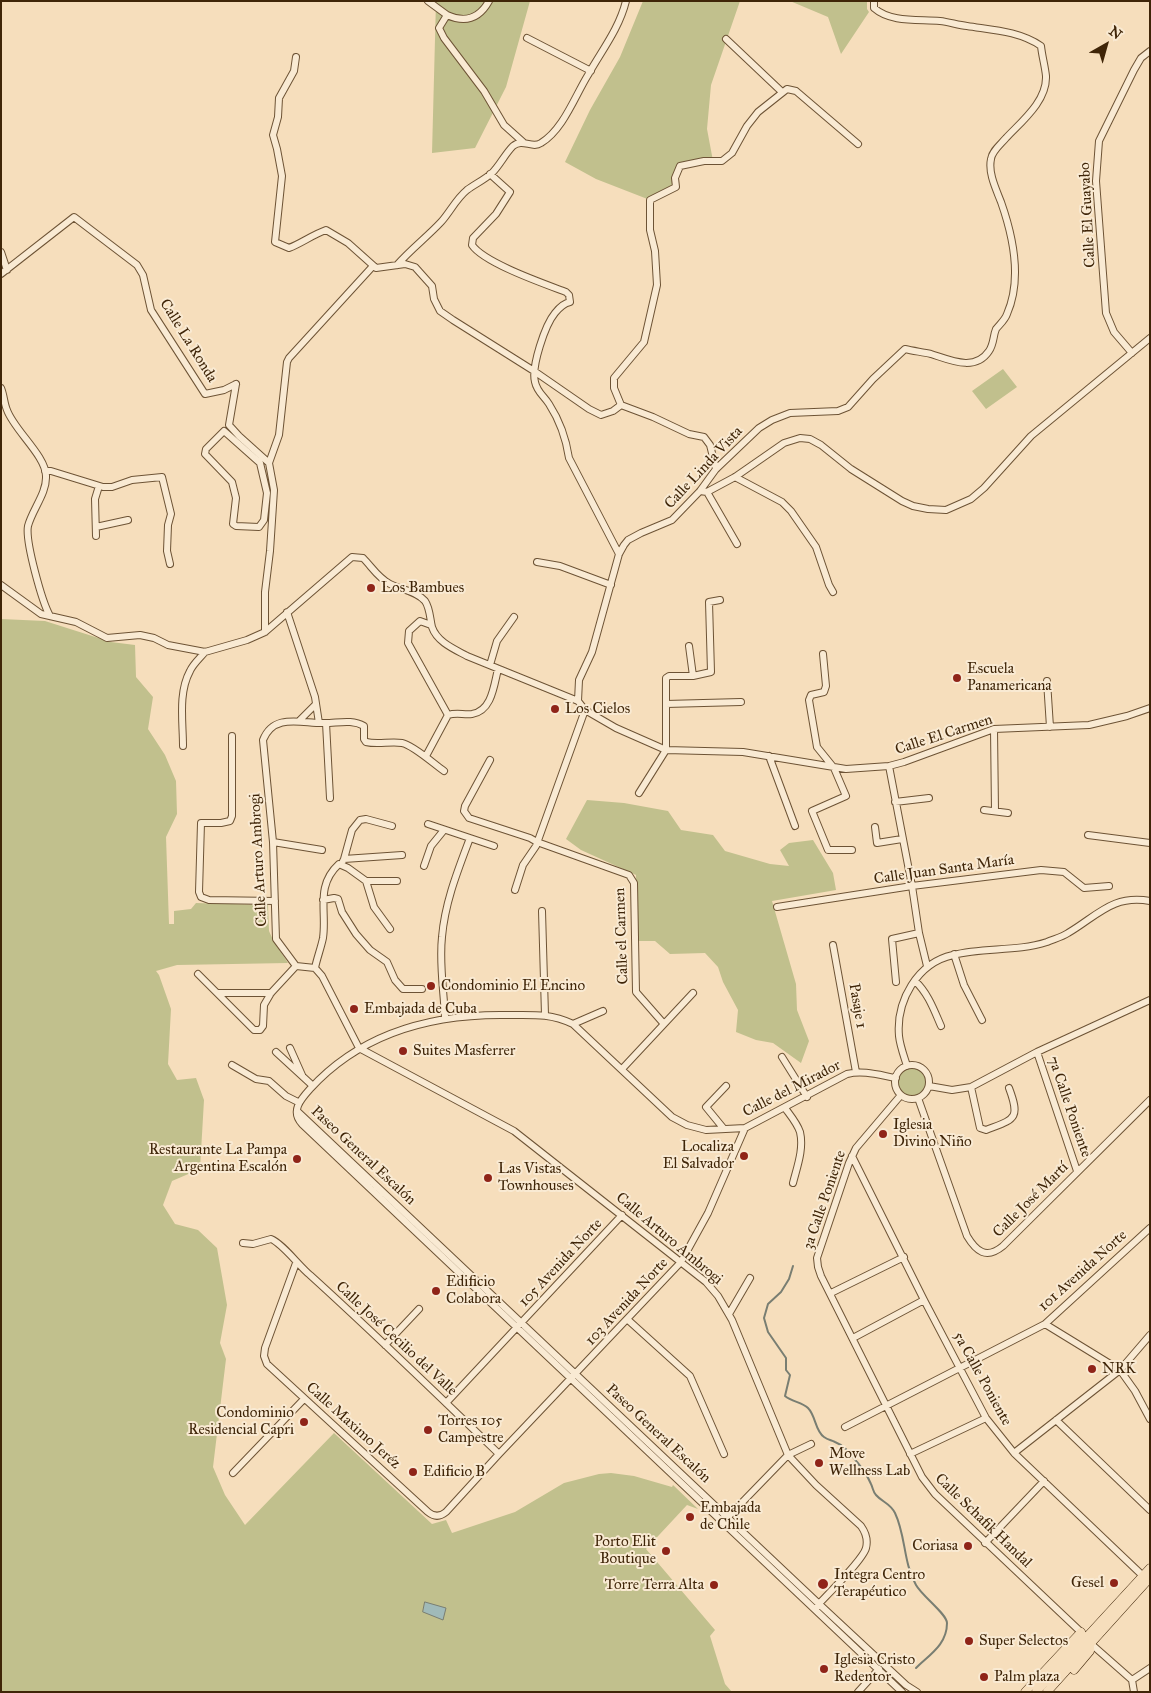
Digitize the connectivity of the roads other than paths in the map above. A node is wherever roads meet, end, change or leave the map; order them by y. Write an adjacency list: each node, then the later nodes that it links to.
1 (428, 1): 5 (street)
2 (489, 1): 5 (street)
3 (626, 1): 10 (street)
4 (874, 1): 25 (street, Calle Linda Vista)
5 (447, 15): 12 (street)
6 (526, 38): 10 (street)
7 (726, 39): 11 (street)
8 (1150, 51): 20 (street, Calle El Guayabo)
9 (296, 57): 17 (street)
10 (590, 71): 12 (street)
11 (782, 92): 13 (street); 23 (street)
12 (523, 142): 14 (street)
13 (858, 144)
14 (490, 174): 16 (street); 21 (street)
15 (1, 252): 18 (street)
16 (397, 264): 17 (street); 21 (street)
17 (373, 266): 24 (street)
18 (4, 272): 24 (street, Calle La Ronda)
19 (1150, 338): 20 (street)
20 (1132, 353): 27 (street)
21 (534, 371): 23 (street); 37 (street)
22 (1, 388): 26 (street)
23 (621, 405): 25 (street)
24 (269, 463): 29 (street)
25 (716, 469): 30 (street, Calle Linda Vista)
26 (45, 471): 28 (street); 45 (street)
27 (735, 477): 31 (street); 42 (street)
28 (99, 486): 34 (street); 39 (street)
29 (274, 490): 32 (street); 48 (street)
30 (700, 491): 31 (street); 37 (street, Calle Linda Vista)
31 (707, 492): 36 (street)
32 (267, 494): 32 (street)
33 (128, 520): 34 (street)
34 (96, 527): 35 (street)
35 (96, 536)
36 (737, 544)
37 (619, 554): 40 (street, Calle Linda Vista)
38 (537, 562): 40 (street)
39 (170, 564)
40 (611, 584): 56 (street, Calle Linda Vista)
41 (1, 585): 45 (street)
42 (833, 592)
43 (720, 600): 54 (street)
44 (287, 612): 47 (street); 48 (street); 59 (street)
45 (50, 616): 50 (street)
46 (514, 617): 52 (street)
47 (431, 625): 52 (street); 62 (street)
48 (265, 632): 50 (street)
49 (689, 646): 54 (street)
50 (204, 652): 68 (street)
51 (823, 654): 74 (street)
52 (490, 666): 53 (street)
53 (498, 669): 56 (street); 62 (street)
54 (693, 676): 58 (street)
55 (1047, 681): 65 (street)
56 (578, 701): 61 (street)
57 (741, 702): 58 (street)
58 (666, 704): 69 (street)
59 (315, 705): 63 (street); 64 (street)
60 (1150, 708): 65 (street, Calle El Carmen)
61 (585, 710): 69 (street, Calle El Carmen); 92 (street)
62 (448, 715): 70 (street)
63 (300, 720): 64 (street, Calle Arturo Ambrogi); 91 (street, Calle Arturo Ambrogi)
64 (323, 723): 70 (street, Calle Arturo Ambrogi); 77 (street)
65 (1050, 727): 66 (street, Calle El Carmen)
66 (994, 729): 73 (street, Calle El Carmen); 81 (street)
67 (232, 736): 106 (street)
68 (183, 746)
69 (666, 750): 71 (street, Calle El Carmen); 76 (street)
70 (426, 756): 75 (street)
71 (769, 756): 74 (street, Calle El Carmen); 85 (street)
72 (490, 760): 92 (street, Calle el Carmen)
73 (889, 766): 74 (street, Calle El Carmen); 79 (street)
74 (834, 768): 96 (street)
75 (444, 772)
76 (639, 793)
77 (330, 798)
78 (929, 798): 79 (street)
79 (895, 802): 90 (street)
80 (984, 810): 81 (street)
81 (995, 811): 82 (street)
82 (1008, 813)
83 (428, 824): 87 (street)
84 (392, 826): 98 (street)
85 (795, 826)
86 (875, 827): 90 (street)
87 (444, 830): 89 (street); 99 (street)
88 (1088, 835): 93 (street)
89 (470, 838): 94 (street); 127 (street)
90 (902, 839): 102 (street)
91 (273, 842): 95 (street); 106 (street, Calle Arturo Ambrogi)
92 (537, 842): 104 (street); 130 (street, Calle el Carmen)
93 (1150, 843)
94 (494, 846)
95 (322, 850)
96 (852, 850)
97 (402, 855): 98 (street)
98 (343, 862): 100 (street); 105 (street)
99 (424, 866)
100 (366, 881): 101 (street); 110 (street)
101 (396, 881)
102 (912, 886): 103 (street, Calle Juan Santa María); 108 (street, Calle Juan Santa María); 111 (street)
103 (1109, 886)
104 (516, 890)
105 (323, 900): 116 (street); 120 (street)
106 (275, 901): 114 (street, Calle Arturo Ambrogi)
107 (1150, 902): 113 (street)
108 (777, 907)
109 (542, 912): 126 (street)
110 (390, 929)
111 (919, 933): 115 (street); 119 (street)
112 (833, 945): 140 (street, Pasaje 1)
113 (954, 954): 115 (street); 128 (street)
114 (296, 966): 116 (street); 122 (street)
115 (927, 966): 118 (street)
116 (315, 968): 133 (street)
117 (198, 974): 121 (street)
118 (915, 981): 131 (street); 138 (street)
119 (896, 982)
120 (422, 988)
121 (217, 993): 122 (street); 122 (street)
122 (272, 993)
123 (693, 993): 130 (street)
124 (1150, 1000): 135 (street)
125 (603, 1011): 129 (street)
126 (545, 1015): 127 (street); 129 (street, Calle del Mirador)
127 (445, 1018): 133 (street)
128 (982, 1020)
129 (573, 1024): 139 (street, Calle del Mirador)
130 (664, 1024): 139 (street)
131 (941, 1026)
132 (290, 1048): 141 (street)
133 (359, 1048): 143 (street); 159 (street, Calle Arturo Ambrogi)
134 (276, 1052): 141 (street)
135 (1036, 1052): 146 (street); 157 (street, 7a Calle Poniente)
136 (782, 1057): 149 (street)
137 (232, 1065): 152 (street)
138 (907, 1066): 142 (street); 145 (street)
139 (622, 1069): 155 (street, Calle del Mirador)
140 (856, 1072): 142 (street, Calle del Mirador); 149 (street, Calle del Mirador)
141 (303, 1076): 143 (street)
142 (896, 1078): 148 (street)
143 (313, 1086): 152 (street)
144 (726, 1086): 155 (street)
145 (929, 1086): 146 (street); 150 (street)
146 (971, 1087): 147 (street)
147 (1009, 1088)
148 (901, 1095): 150 (street); 156 (street, 3a Calle Poniente)
149 (807, 1097): 153 (street, Calle del Mirador)
150 (918, 1098): 157 (street, Calle José Martí)
151 (1150, 1100): 157 (street, Calle José Martí)
152 (298, 1102): 172 (street, Paseo General Escalón)
153 (786, 1108): 154 (street, Calle del Mirador); 158 (street)
154 (745, 1128): 155 (street, Calle del Mirador); 163 (street, 103 Avenida Norte)
155 (724, 1129)
156 (852, 1156): 162 (street, 5a Calle Poniente); 166 (street, 3a Calle Poniente)
157 (1078, 1171)
158 (793, 1182)
159 (622, 1215): 163 (street, Calle Arturo Ambrogi); 172 (street, 105 Avenida Norte)
160 (1150, 1228): 171 (street, 101 Avenida Norte)
161 (244, 1243): 164 (street, Calle José Cecilio del Valle)
162 (904, 1256): 166 (street); 167 (street, 5a Calle Poniente)
163 (682, 1262): 169 (street, Calle Arturo Ambrogi); 170 (street, 103 Avenida Norte)
164 (296, 1264): 175 (street, Calle José Cecilio del Valle); 179 (street, Calle Maximo Jeréz)
165 (750, 1278): 169 (street)
166 (830, 1294): 174 (street, 3a Calle Poniente)
167 (924, 1300): 174 (street); 176 (street, 5a Calle Poniente)
168 (419, 1309): 175 (street)
169 (729, 1314): 191 (street, Calle Arturo Ambrogi)
170 (627, 1319): 178 (street, 103 Avenida Norte); 189 (street)
171 (1045, 1324): 176 (street, 101 Avenida Norte); 177 (street)
172 (519, 1325): 178 (street, Paseo General Escalón); 180 (street, 105 Avenida Norte)
173 (1150, 1335): 177 (street)
174 (853, 1338): 181 (street, 3a Calle Poniente)
175 (385, 1345): 180 (street, Calle José Cecilio del Valle)
176 (959, 1367): 181 (street, 101 Avenida Norte); 182 (street, 5a Calle Poniente)
177 (1120, 1370): 183 (street); 184 (street)
178 (574, 1377): 188 (street, 103 Avenida Norte); 196 (street, Paseo General Escalón)
179 (304, 1399): 192 (street); 195 (street, Calle Maximo Jeréz)
180 (446, 1403): 188 (street, Calle José Cecilio del Valle)
181 (885, 1406): 185 (street, 101 Avenida Norte); 190 (street, Calle Schafik Handal)
182 (986, 1418): 187 (street, 5a Calle Poniente); 190 (street)
183 (1150, 1419)
184 (1056, 1420): 187 (street); 194 (street)
185 (845, 1427)
186 (811, 1444): 191 (street)
187 (1014, 1453): 193 (street, 5a Calle Poniente)
188 (499, 1454): 195 (street, 103 Avenida Norte)
189 (724, 1454)
190 (910, 1454): 197 (street, Calle Schafik Handal)
191 (788, 1456): 196 (street); 200 (street, Calle Arturo Ambrogi)
192 (233, 1473)
193 (1044, 1481): 197 (street); 199 (street, 5a Calle Poniente)
194 (1150, 1510)
195 (428, 1512)
196 (726, 1520): 200 (street, Paseo General Escalón)
197 (986, 1543): 201 (street, Calle Schafik Handal)
198 (1150, 1568): 199 (main road)
199 (1146, 1577): 201 (main road)
200 (817, 1606): 202 (street, Paseo General Escalón); 207 (street, Paseo General Escalón)
201 (1086, 1637): 204 (street, Calle Schafik Handal); 208 (main road); 209 (main road); 210 (main road); 211 (main road)
202 (879, 1668): 205 (street); 206 (street, Paseo General Escalón)
203 (1150, 1668): 204 (street)
204 (1132, 1680): 212 (street)
205 (858, 1692)
206 (902, 1692)
207 (917, 1692)
208 (1025, 1692)
209 (1036, 1692)
210 (1047, 1692)
211 (1054, 1692)
212 (1134, 1692)

